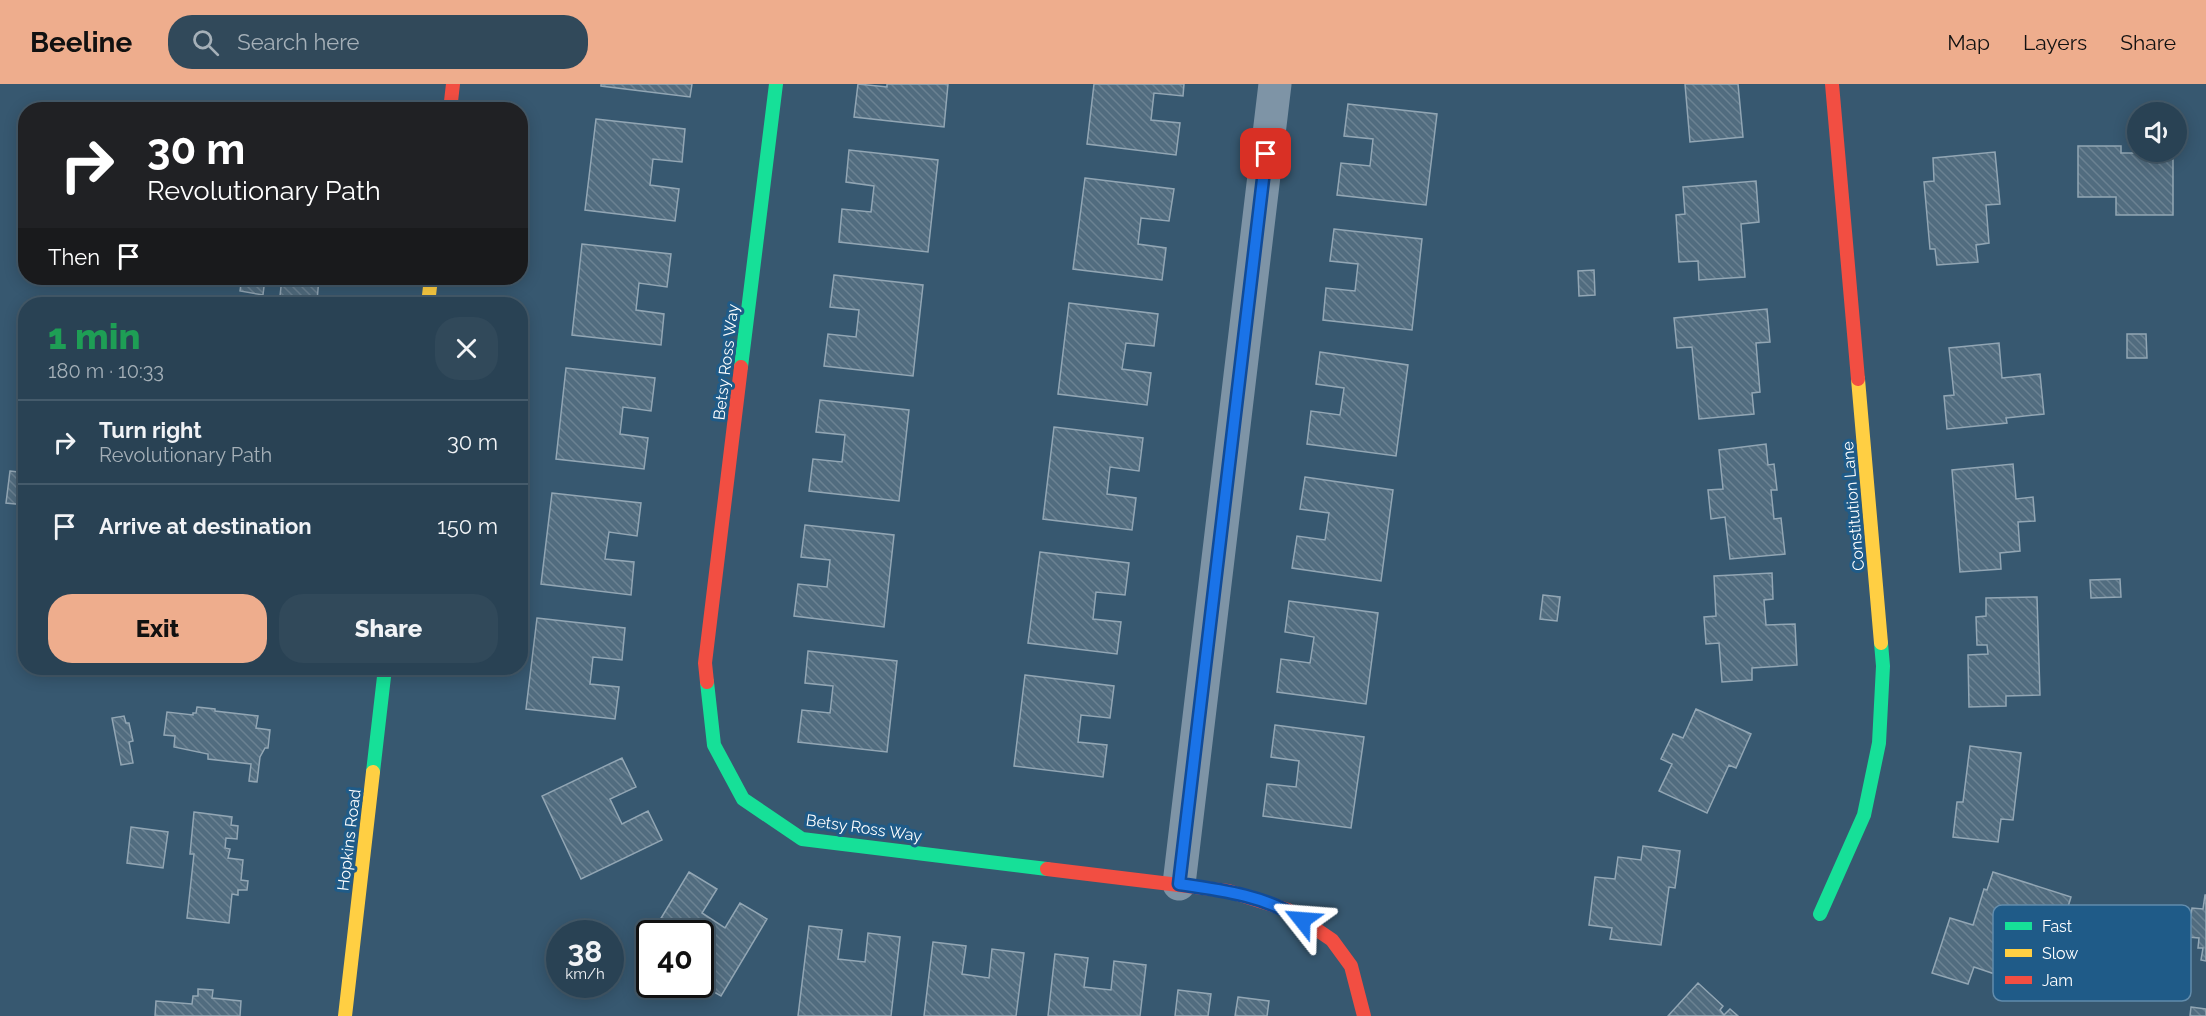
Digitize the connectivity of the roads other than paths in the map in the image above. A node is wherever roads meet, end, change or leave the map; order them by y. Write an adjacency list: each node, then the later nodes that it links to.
1 (453, 84): 5 (street)
2 (776, 84): 7 (street, Betsy Ross Way)
3 (1275, 84): 7 (street)
4 (1838, 85): 8 (street, Constitution Lane)
5 (451, 102)
6 (385, 675): 9 (street, Hopkins Road)
7 (1179, 884): 10 (street, Betsy Ross Way)
8 (1820, 914)
9 (345, 1016)
10 (1365, 1016)

